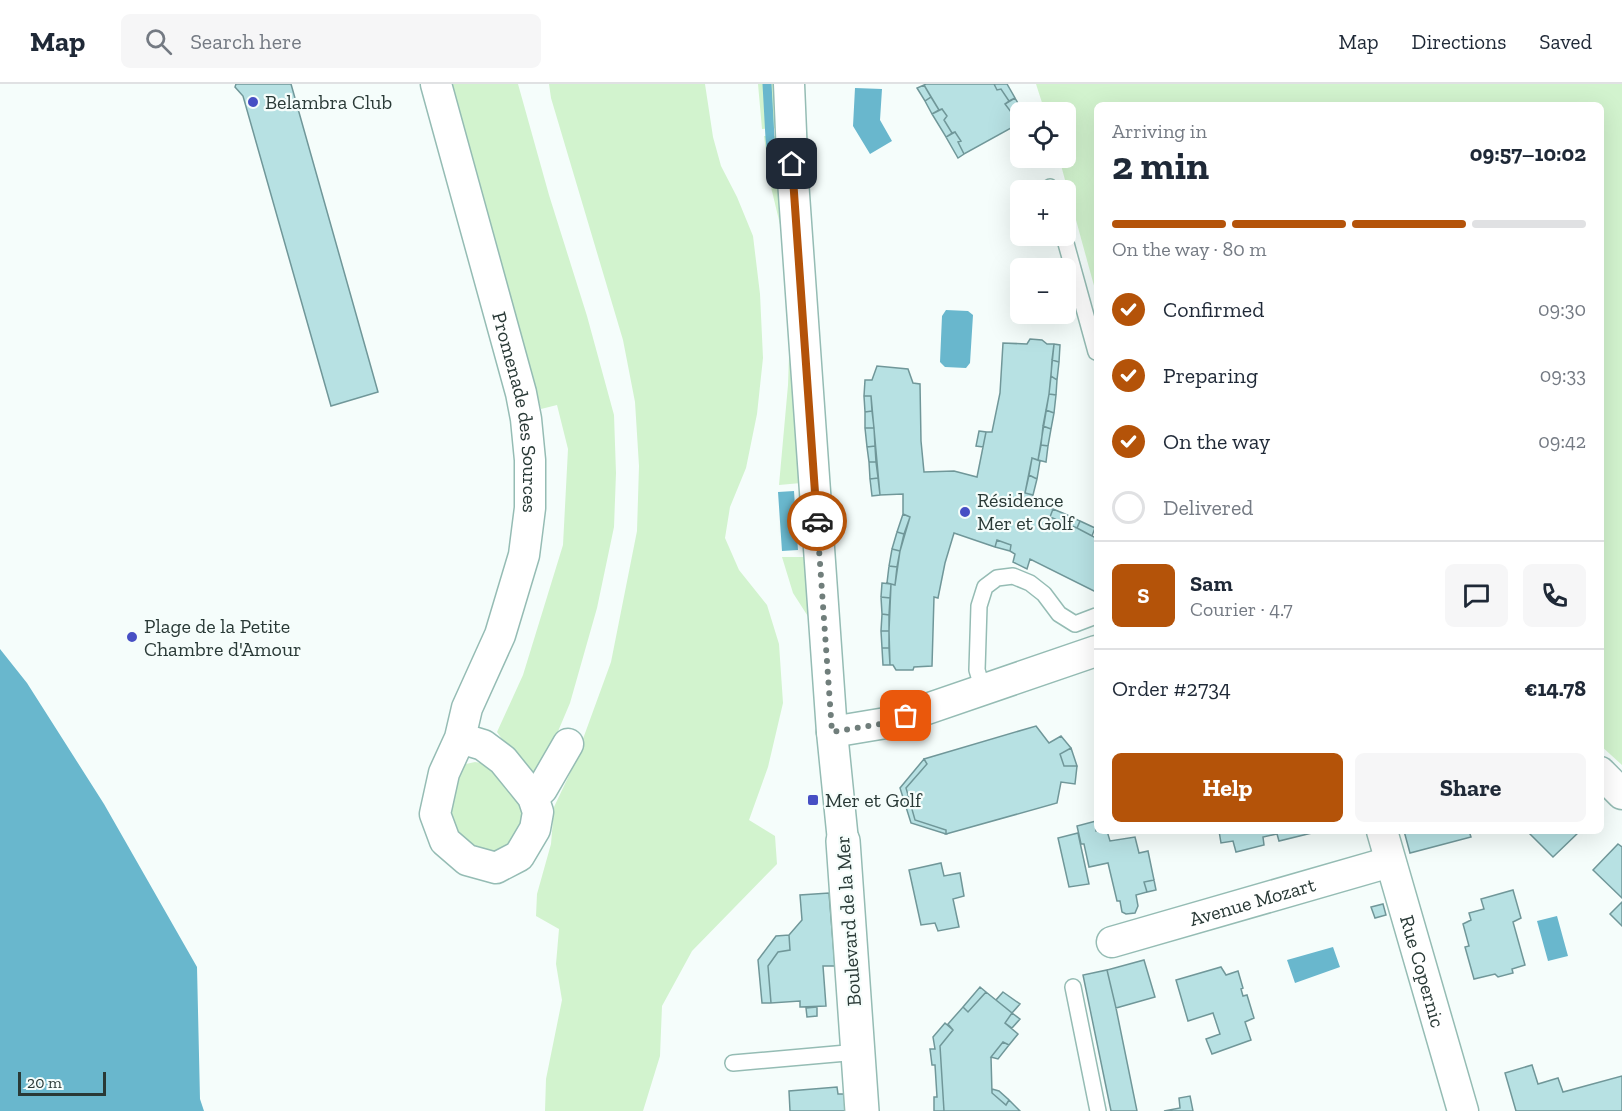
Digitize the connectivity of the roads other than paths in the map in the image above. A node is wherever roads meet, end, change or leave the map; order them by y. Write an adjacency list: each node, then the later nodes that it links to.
1 (436, 84): 9 (street, Promenade des Sources)
2 (789, 84): 8 (street, Boulevard de la Mer)
3 (1067, 246): 4 (lane)
4 (1094, 345)
5 (1094, 617): 7 (lane)
6 (1094, 652): 7 (street)
7 (983, 690): 8 (street)
8 (832, 732): 15 (street, Boulevard de la Mer)
9 (460, 738): 13 (street); 13 (street, Promenade des Sources)
10 (568, 744): 13 (street)
11 (1604, 776): 12 (street)
12 (1622, 794)
13 (533, 796)
14 (1383, 834): 16 (street, Rue Copernic)
15 (843, 841): 19 (main road, Boulevard de la Mer)
16 (1390, 862): 17 (street, Avenue Mozart); 23 (street, Rue Copernic)
17 (1112, 942)
18 (1073, 987): 22 (lane)
19 (858, 1052): 20 (lane); 21 (main road, Boulevard de la Mer)
20 (733, 1063)
21 (862, 1111)
22 (1098, 1111)
23 (1463, 1111)

